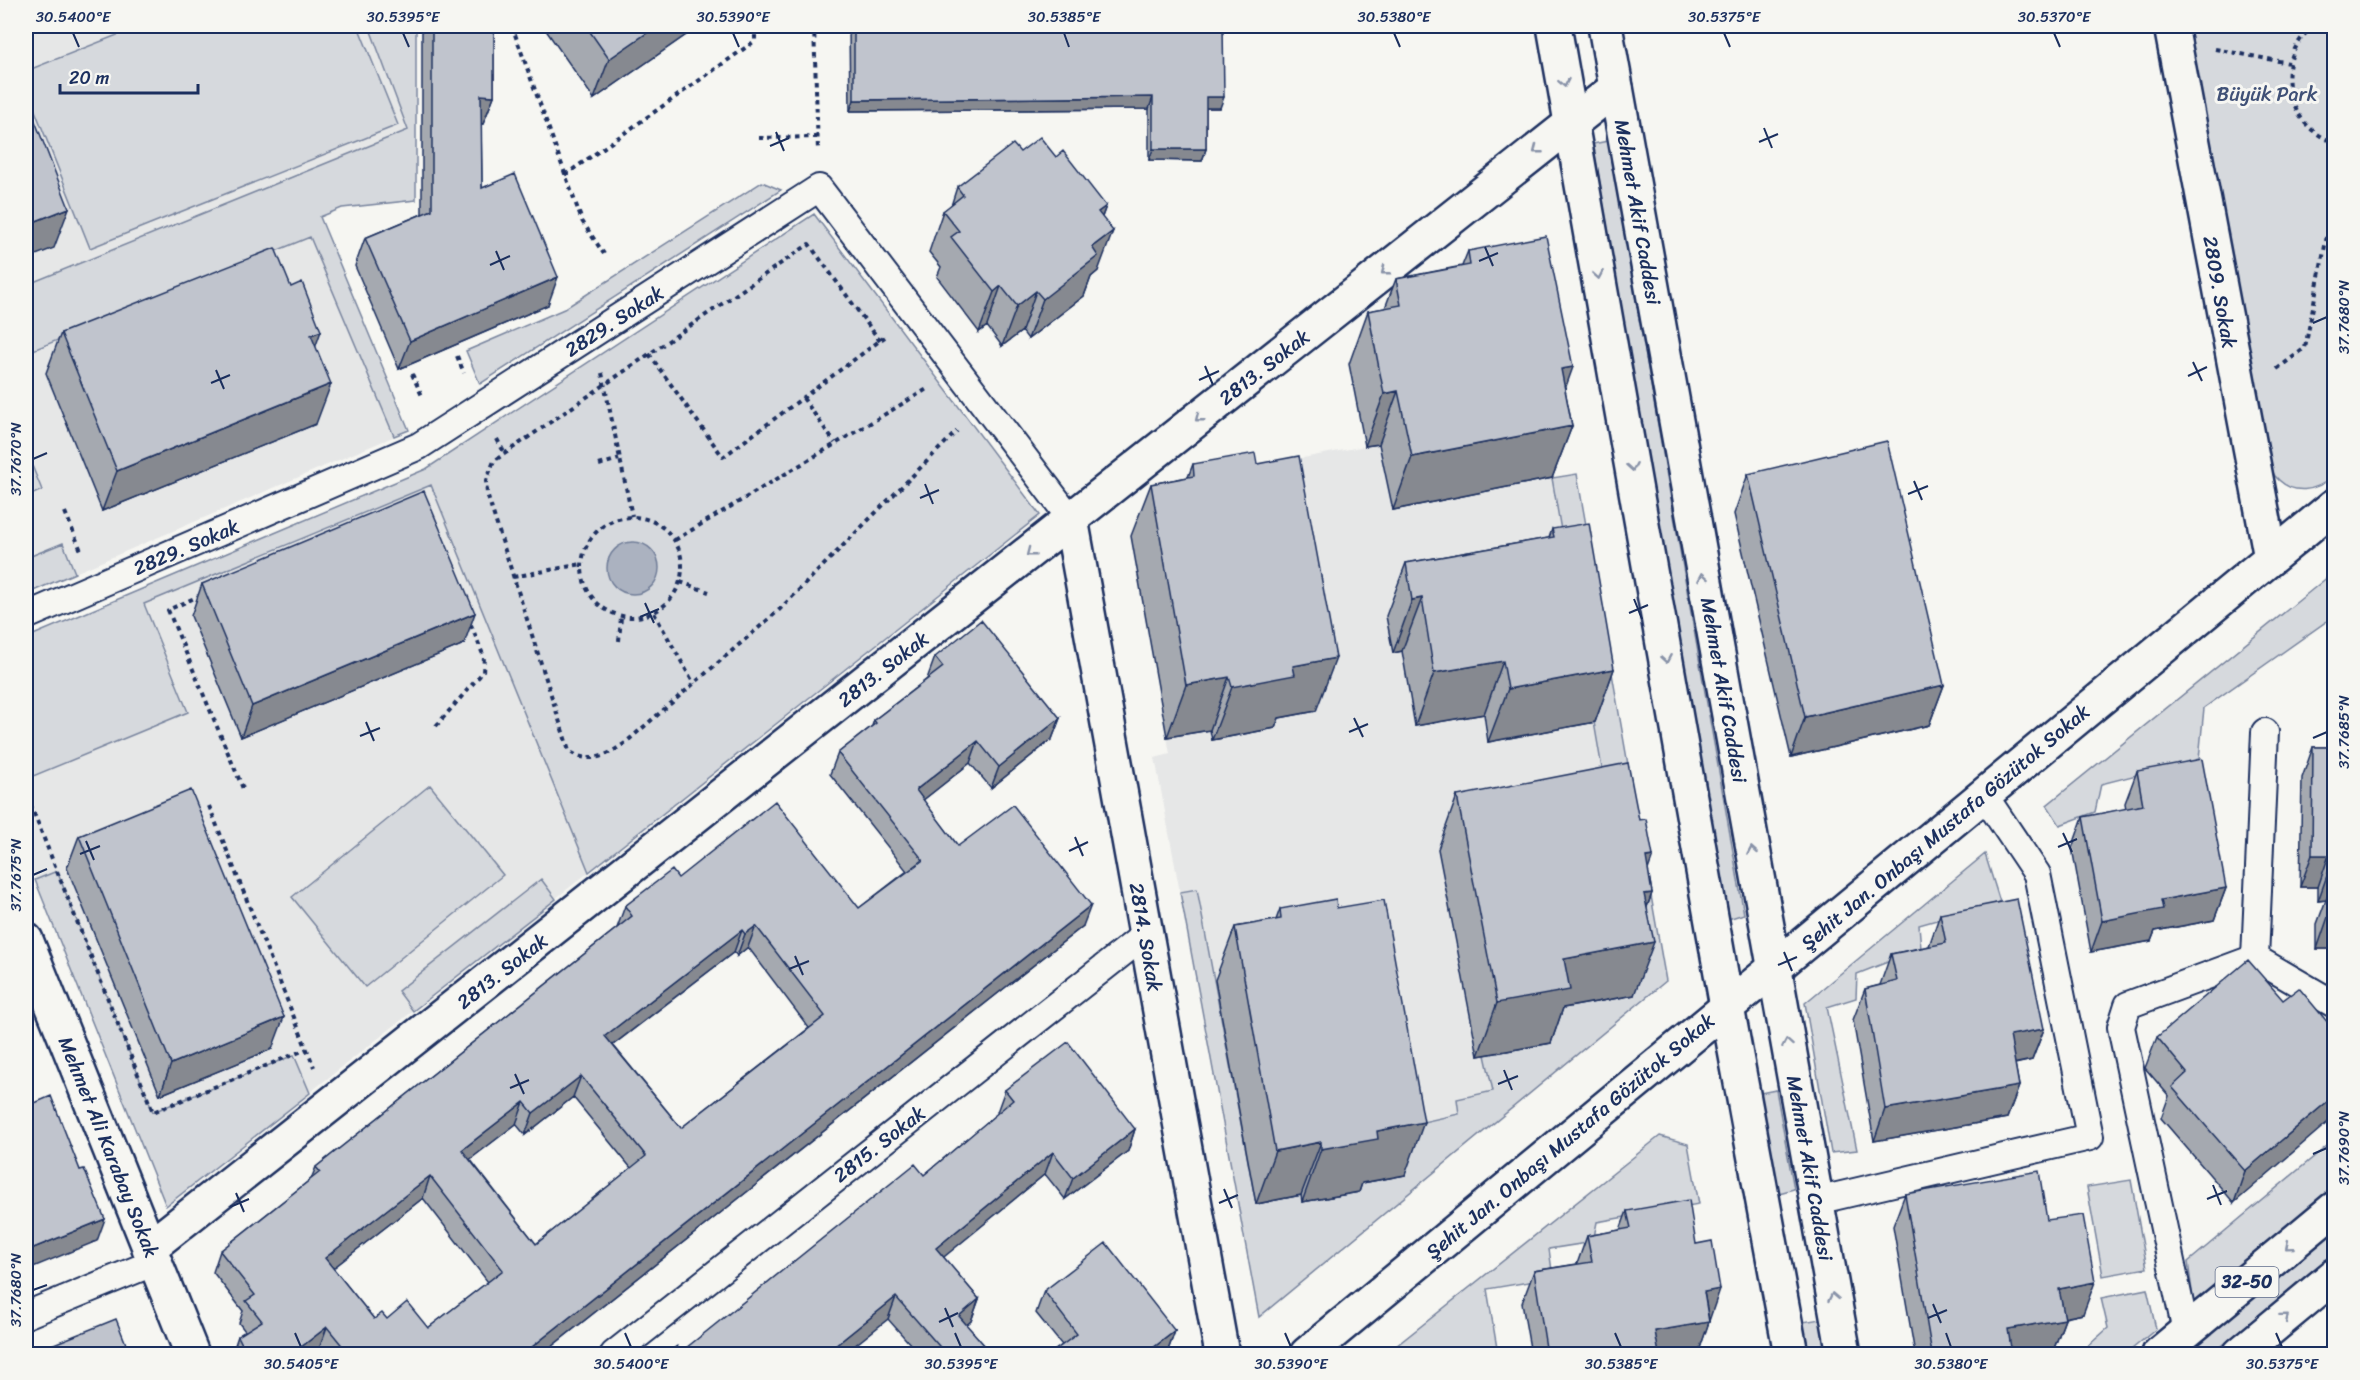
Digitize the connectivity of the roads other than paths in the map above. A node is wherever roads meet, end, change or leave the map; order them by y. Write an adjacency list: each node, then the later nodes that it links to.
1 (1554, 26): 5 (street, one-way to 5)
2 (1605, 26): 4 (street, Mehmet Akif Caddesi)
3 (2172, 33): 8 (street, 2809. Sokak)
4 (1616, 88): 5 (street, 2813. Sokak); 15 (street, Mehmet Akif Caddesi, one-way to 4)
5 (1572, 123): 7 (street, 2813. Sokak, one-way to 7); 17 (street, one-way to 17)
6 (2334, 506): 8 (street, Şehit Jan. Onbaşı Mustafa Gözütok Sokak)
7 (1071, 519): 9 (lane, 2829. Sokak); 12 (street, 2814. Sokak); 20 (street, 2813. Sokak, one-way to 20)
8 (2271, 558): 11 (street, Şehit Jan. Onbaşı Mustafa Gözütok Sokak)
9 (26, 616)
10 (2265, 732): 14 (lane)
11 (1984, 795): 15 (street, Şehit Jan. Onbaşı Mustafa Gözütok Sokak); 18 (lane)
12 (1145, 935): 25 (lane, 2815. Sokak); 26 (street, 2814. Sokak)
13 (26, 940): 20 (street, Mehmet Ali Karabay Sokak)
14 (2255, 958): 16 (lane); 23 (lane)
15 (1773, 969): 17 (street, Şehit Jan. Onbaşı Mustafa Gözütok Sokak); 18 (street, Mehmet Akif Caddesi, one-way to 15)
16 (2334, 1004)
17 (1727, 1007): 27 (street, Şehit Jan. Onbaşı Mustafa Gözütok Sokak); 28 (street)
18 (1816, 1202): 29 (street, Mehmet Akif Caddesi, one-way to 18)
19 (2334, 1209): 23 (street, 32-50, one-way to 23)
20 (152, 1255): 22 (lane); 24 (street, Mehmet Ali Karabay Sokak)
21 (2334, 1276): 31 (street, 32-50, one-way to 21)
22 (26, 1315)
23 (2186, 1332): 30 (street, 32-50)
24 (192, 1354)
25 (614, 1354)
26 (1222, 1354)
27 (1306, 1354)
28 (1791, 1354)
29 (1844, 1354)
30 (2159, 1354)
31 (2240, 1354)

